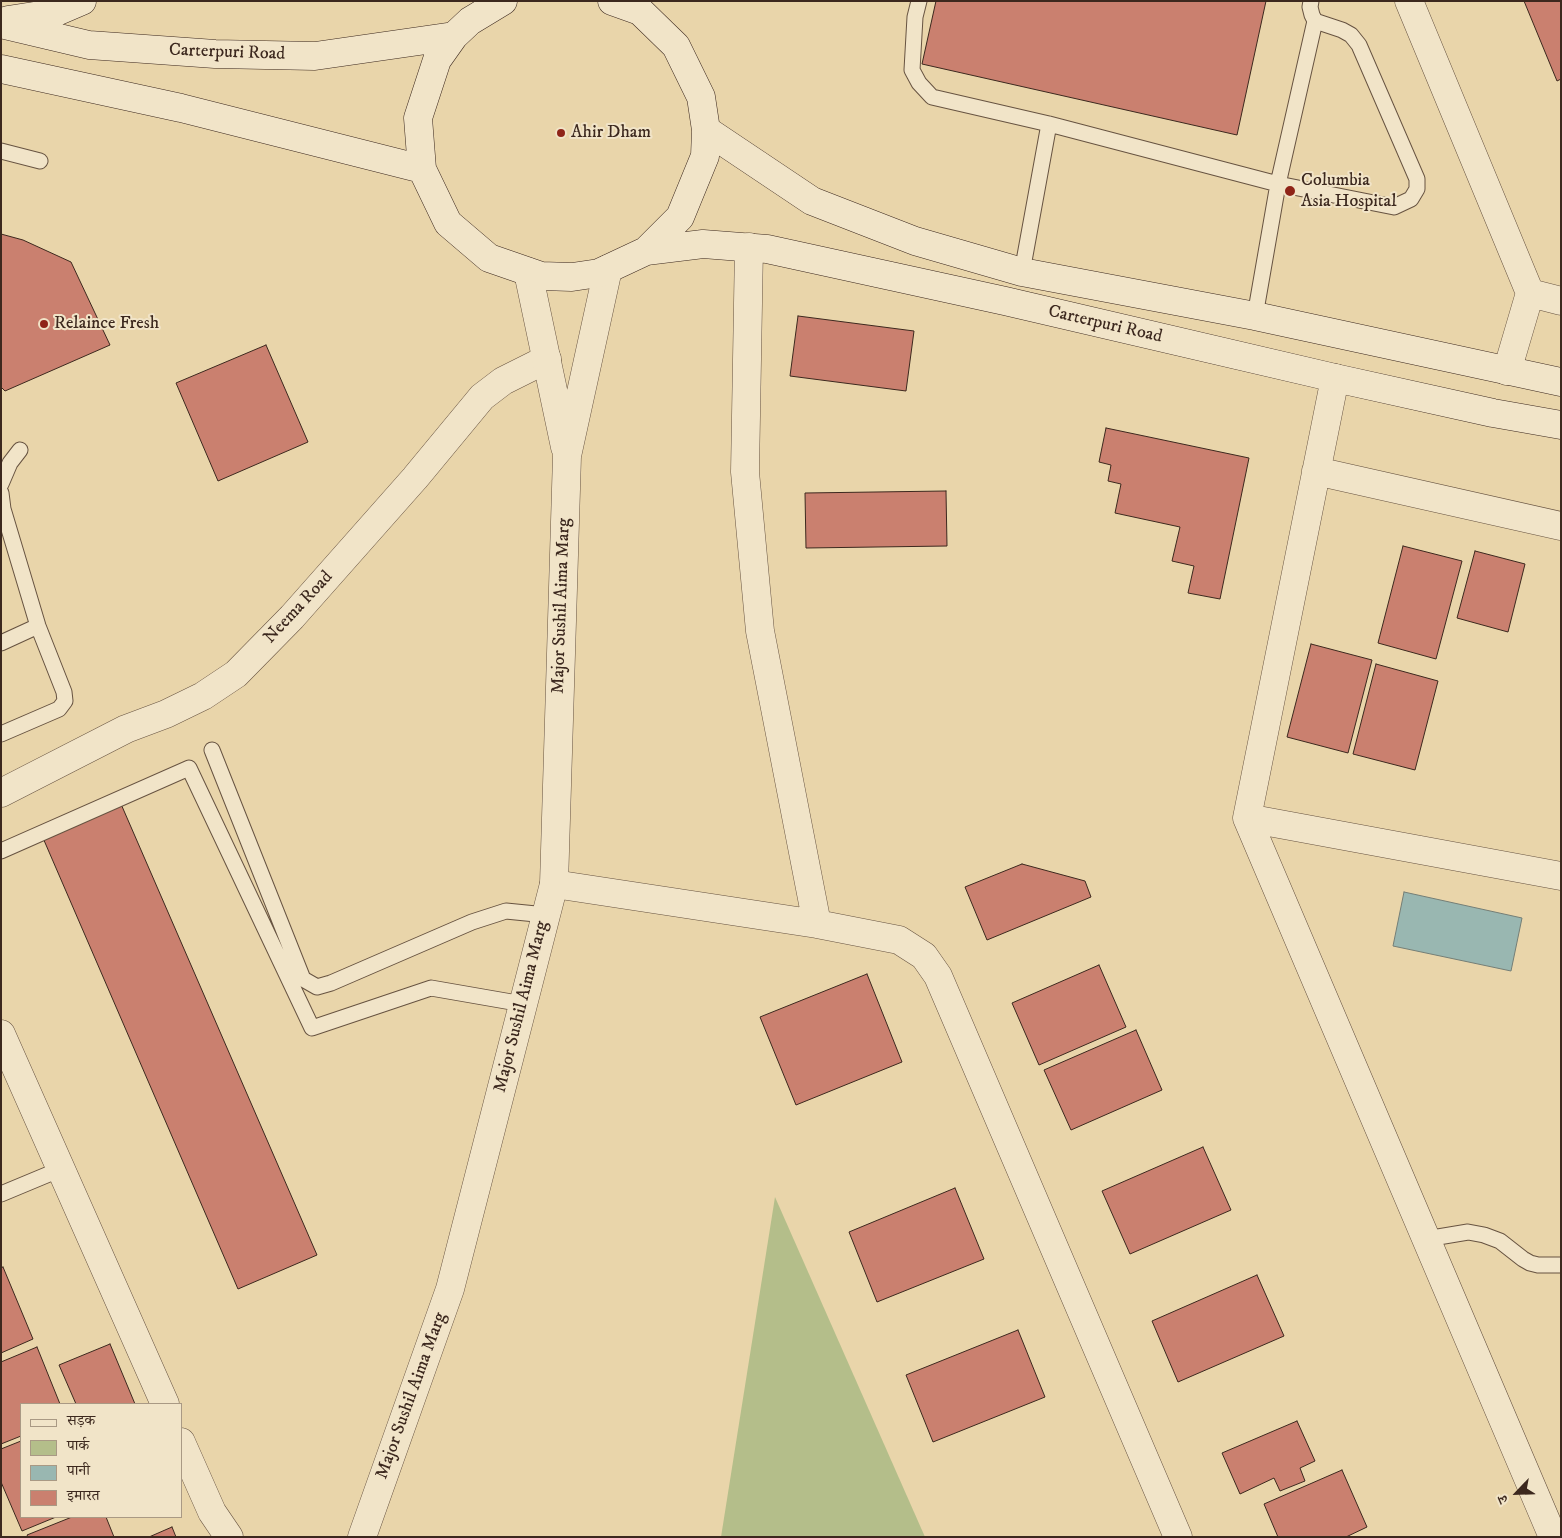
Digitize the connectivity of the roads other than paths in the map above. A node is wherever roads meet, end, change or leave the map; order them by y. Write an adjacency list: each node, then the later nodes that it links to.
1 (82, 1): 8 (street)
2 (503, 1): 11 (street)
3 (612, 1): 7 (street)
4 (919, 1): 13 (lane)
5 (1312, 1): 9 (lane)
6 (1409, 1): 24 (street)
7 (638, 6): 14 (street)
8 (48, 7): 10 (street)
9 (1315, 20): 18 (lane); 18 (lane)
10 (1, 23): 11 (street, Carterpuri Road)
11 (454, 36): 17 (street)
12 (1, 69): 17 (street)
13 (1049, 124): 18 (lane); 23 (lane)
14 (706, 130): 20 (street); 23 (street, Carterpuri Road)
15 (1, 151): 16 (lane)
16 (40, 161)
17 (422, 169): 22 (street)
18 (1278, 184): 26 (lane)
19 (750, 247): 20 (street, Carterpuri Road); 29 (street, Carterpuri Road); 48 (street)
20 (646, 251): 21 (street)
21 (608, 269): 22 (street); 33 (street, Major Sushil Aima Marg)
22 (528, 272): 27 (street, Major Sushil Aima Marg)
23 (1022, 272): 26 (street, Carterpuri Road)
24 (1530, 293): 25 (street); 28 (street)
25 (1561, 301)
26 (1254, 316): 28 (street, Carterpuri Road)
27 (547, 359): 33 (street, Major Sushil Aima Marg); 42 (street, Neema Road)
28 (1507, 370): 30 (street, Carterpuri Road)
29 (1335, 378): 31 (street, Carterpuri Road); 34 (street)
30 (1561, 382)
31 (1561, 426)
32 (20, 450): 35 (lane)
33 (567, 456): 46 (street, Major Sushil Aima Marg)
34 (1316, 471): 37 (street); 43 (street)
35 (1, 484)
36 (1, 493): 38 (lane)
37 (1561, 526)
38 (38, 626): 39 (lane); 40 (lane)
39 (1, 643)
40 (1, 734)
41 (212, 750): 47 (lane)
42 (1, 793)
43 (1247, 818): 45 (street); 53 (street)
44 (1, 852): 49 (lane)
45 (1561, 876)
46 (554, 884): 47 (street, Major Sushil Aima Marg); 48 (street)
47 (546, 914): 49 (street, Major Sushil Aima Marg)
48 (817, 924): 60 (street)
49 (523, 1004): 59 (street, Major Sushil Aima Marg)
50 (1, 1034): 51 (street)
51 (61, 1169): 52 (lane); 55 (street)
52 (1, 1194)
53 (1426, 1239): 54 (lane); 57 (street)
54 (1560, 1266)
55 (165, 1403)
56 (182, 1444): 58 (street)
57 (1553, 1522)
58 (229, 1537)
59 (362, 1537)
60 (1178, 1537)

